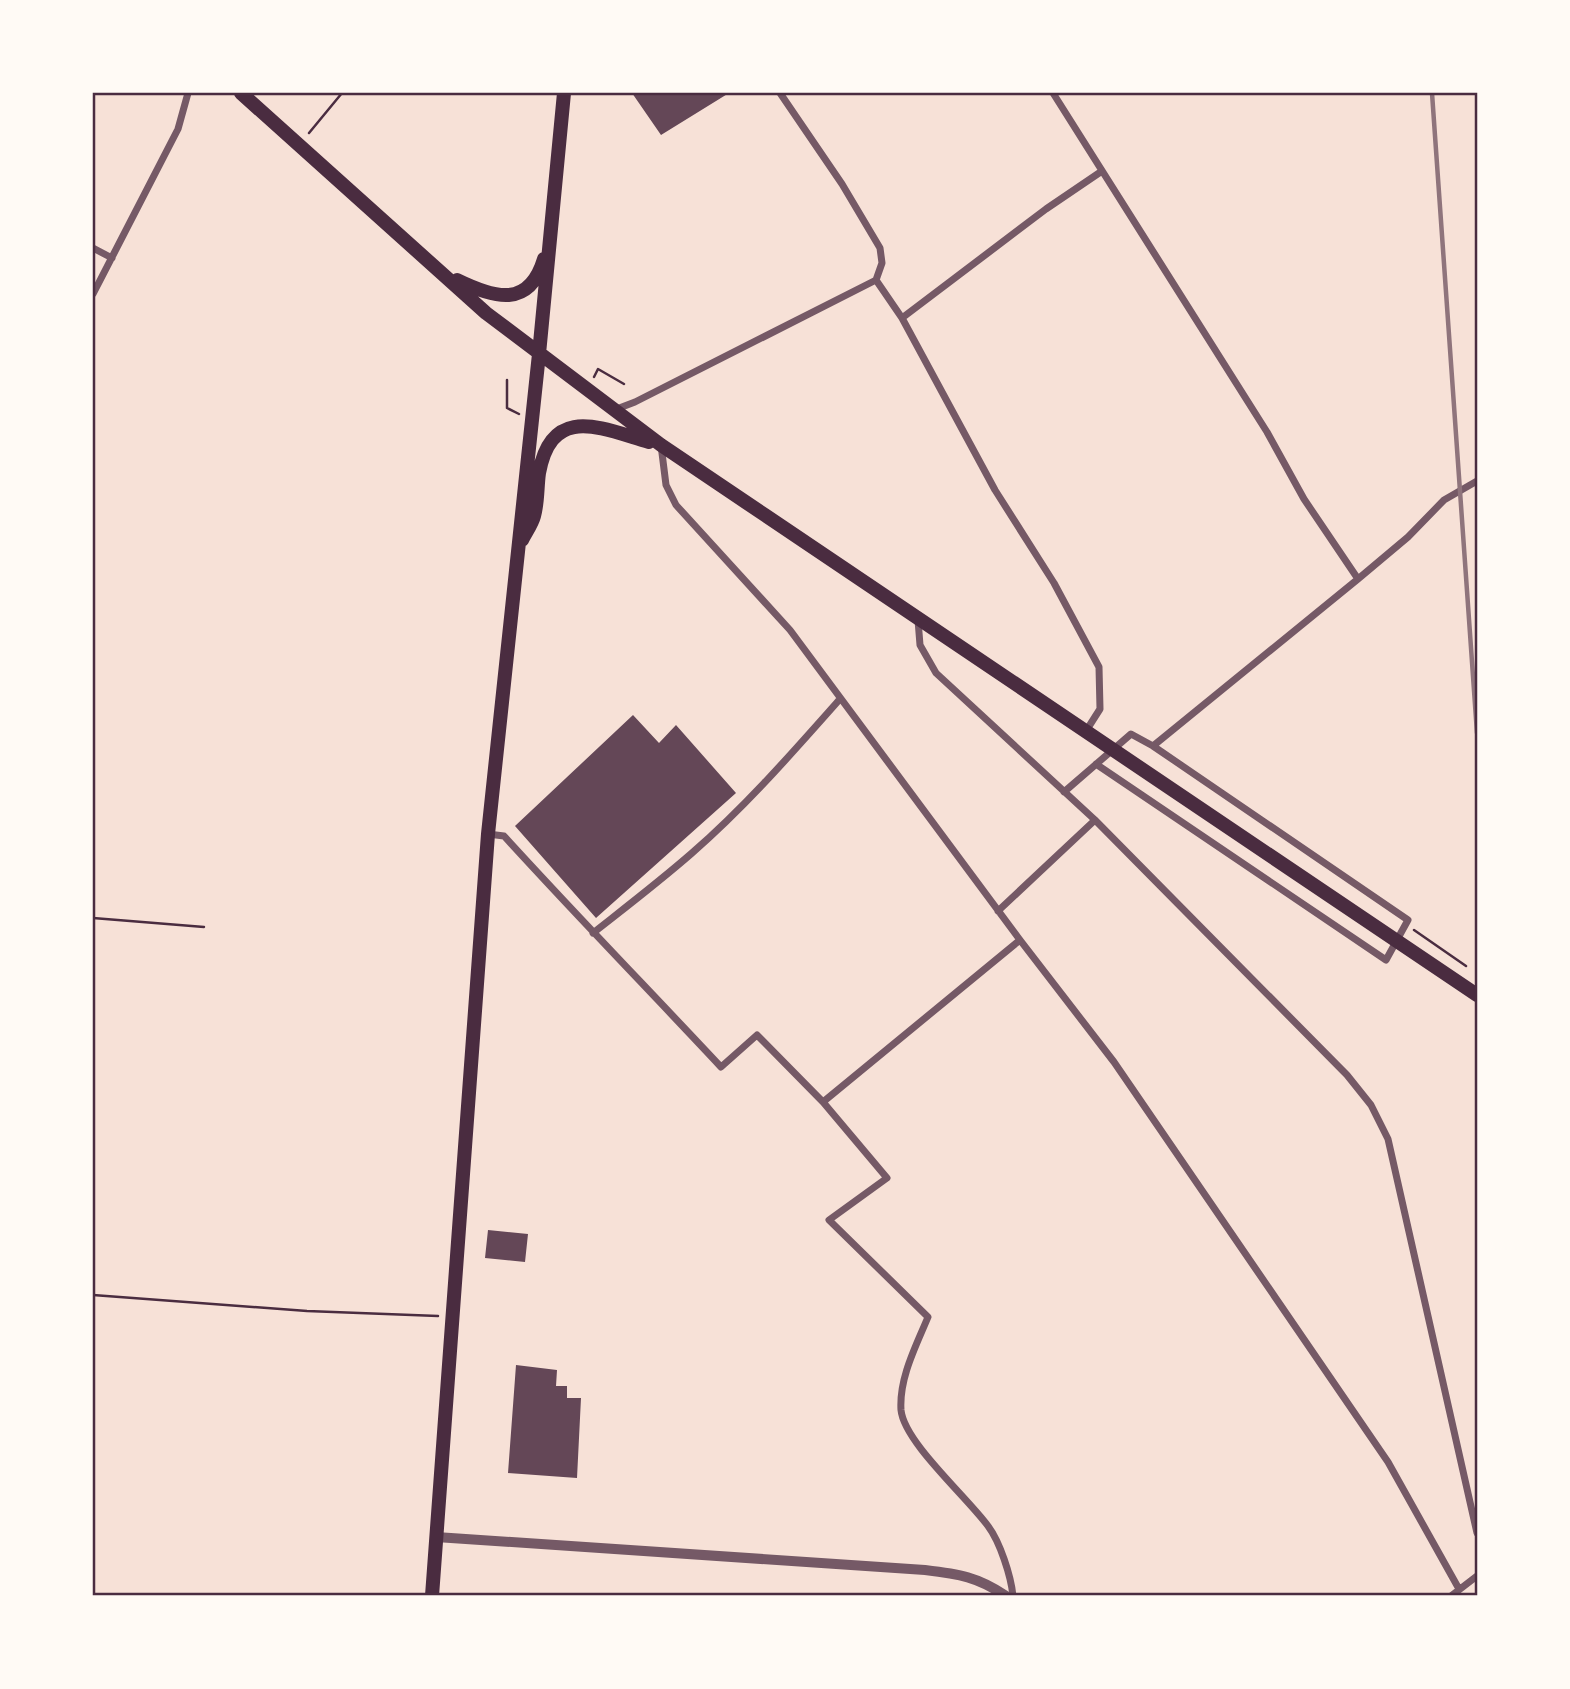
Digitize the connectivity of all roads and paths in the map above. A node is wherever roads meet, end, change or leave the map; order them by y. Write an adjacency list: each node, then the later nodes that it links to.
1 (188, 93): 11 (street)
2 (241, 93): 7 (highway)
3 (342, 93): 7 (path)
4 (564, 93): 9 (highway)
5 (780, 93): 13 (street)
6 (1053, 93): 8 (street)
7 (299, 145): 12 (highway)
8 (1102, 171): 15 (street); 25 (street)
9 (551, 237): 12 (highway); 16 (highway)
10 (93, 248): 11 (street)
11 (112, 258): 14 (street)
12 (439, 271): 16 (highway)
13 (876, 279): 15 (street); 20 (street)
14 (93, 294)
15 (902, 318): 28 (street)
16 (539, 354): 20 (highway); 24 (highway)
17 (507, 380): 21 (path)
18 (593, 380): 19 (path)
19 (624, 384)
20 (614, 411): 22 (highway)
21 (519, 414)
22 (661, 445): 24 (highway); 26 (highway); 27 (street)
23 (1477, 481): 25 (street)
24 (517, 548): 34 (highway)
25 (1358, 579): 29 (street)
26 (918, 618): 28 (highway); 32 (street)
27 (840, 699): 35 (street); 39 (street)
28 (1086, 731): 30 (highway)
29 (1153, 746): 30 (street); 37 (street)
30 (1113, 750): 31 (street); 42 (highway)
31 (1096, 764): 32 (street); 37 (street)
32 (1064, 792): 33 (street)
33 (1095, 820): 35 (street); 46 (street)
34 (488, 834): 39 (street); 45 (highway)
35 (998, 911): 40 (street)
36 (93, 918): 38 (path)
37 (1406, 924): 41 (path)
38 (204, 927)
39 (593, 933): 43 (street)
40 (1020, 940): 43 (street); 49 (street)
41 (1466, 966)
42 (1477, 995)
43 (823, 1102): 52 (street)
44 (93, 1295): 45 (path)
45 (452, 1318): 47 (highway)
46 (1477, 1533)
47 (436, 1537): 50 (highway); 51 (street)
48 (1477, 1576): 49 (street)
49 (1459, 1590): 53 (street)
50 (432, 1596)
51 (1006, 1596)
52 (1013, 1596)
53 (1451, 1596)

